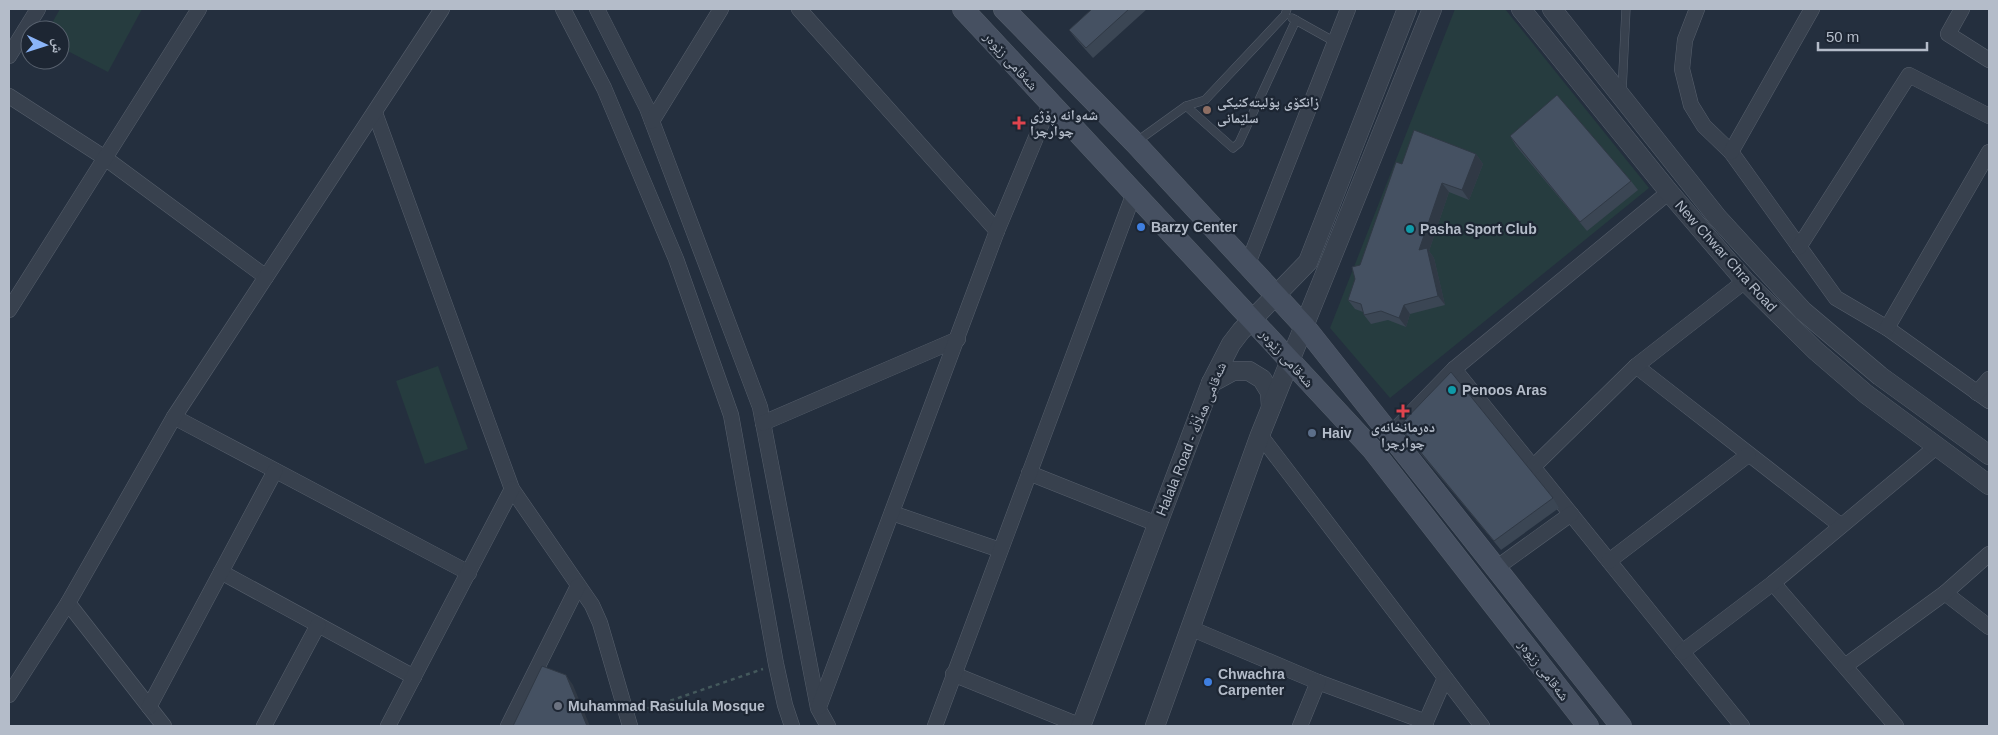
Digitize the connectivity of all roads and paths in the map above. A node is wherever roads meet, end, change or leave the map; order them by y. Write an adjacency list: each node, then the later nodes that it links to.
1 (38, 9): 22 (street)
2 (200, 9): 34 (street)
3 (442, 9): 28 (street)
4 (563, 9): 40 (street)
5 (597, 9): 30 (street)
6 (721, 9): 30 (street)
7 (799, 9): 37 (street)
8 (963, 9): 26 (main road, شەقامی زێوەر)
9 (1004, 9): 31 (main road, شەقامی زێوەر)
10 (1348, 9): 21 (street)
11 (1407, 9): 44 (street, Halala Road - شەقامی هەڵاڵە)
12 (1432, 9): 47 (street)
13 (1521, 9): 35 (street, New Chwar Chra Road)
14 (1552, 9): 25 (street, New Chwar Chra Road)
15 (1626, 9): 25 (lane)
16 (1812, 9): 32 (street)
17 (1962, 9): 23 (street)
18 (1697, 10): 32 (street)
19 (1286, 12): 20 (lane); 27 (lane)
20 (1296, 20): 21 (lane); 27 (lane)
21 (1335, 42): 41 (street)
22 (9, 56)
23 (1989, 60)
24 (9, 96): 34 (street)
25 (1622, 99): 63 (street, New Chwar Chra Road)
26 (1050, 104): 36 (main road, شەقامی زێوەر); 37 (street)
27 (1186, 106): 31 (lane)
28 (375, 113): 42 (street); 68 (street)
29 (1989, 116): 38 (street)
30 (652, 121): 39 (street)
31 (1135, 143): 41 (main road, شەقامی زێوەر)
32 (1731, 152): 38 (street)
33 (1989, 152): 48 (street)
34 (105, 158): 42 (street); 45 (street)
35 (1668, 192): 43 (street, New Chwar Chra Road); 52 (street)
36 (1134, 193): 46 (main road, شەقامی زێوەر); 66 (street)
37 (997, 231): 49 (street)
38 (1798, 248): 48 (street)
39 (701, 251): 40 (street); 58 (street)
40 (676, 259): 87 (street)
41 (1247, 266): 44 (main road, شەقامی زێوەر)
42 (266, 277): 57 (street)
43 (1745, 281): 51 (street); 61 (street, New Chwar Chra Road)
44 (1277, 296): 46 (street, Halala Road - شەقامی هەڵاڵە); 47 (main road, شەقامی زێوەر)
45 (10, 303)
46 (1252, 318): 50 (main road, شەقامی زێوەر); 54 (street, Halala Road - شەقامی هەڵاڵە)
47 (1305, 327): 50 (street); 60 (main road, شەقامی زێوەر)
48 (1887, 328): 55 (street)
49 (958, 339): 58 (street); 69 (street)
50 (1290, 362): 56 (street); 109 (main road, شەقامی زێوەر)
51 (1636, 366): 62 (street); 64 (street)
52 (1454, 368): 60 (street); 64 (street)
53 (1989, 379): 55 (street)
54 (1211, 383): 56 (street); 71 (street, Halala Road - شەقامی هەڵاڵە)
55 (1983, 397)
56 (1271, 407): 59 (street)
57 (174, 417): 65 (street); 82 (street)
58 (762, 423): 95 (street)
59 (1260, 434): 85 (street); 91 (street)
60 (1390, 435): 76 (main road, شەقامی زێوەر)
61 (1936, 447): 67 (street, New Chwar Chra Road); 72 (street)
62 (1748, 455): 72 (street); 75 (street)
63 (1989, 455)
64 (1533, 467): 70 (street)
65 (274, 470): 77 (street); 78 (street)
66 (1029, 473): 71 (street); 73 (street)
67 (1989, 485)
68 (512, 490): 78 (street); 80 (street)
69 (892, 512): 73 (street); 95 (street)
70 (1571, 514): 75 (street); 76 (street)
71 (1156, 524): 105 (street, Halala Road - شەقامی هەڵاڵە)
72 (1840, 526): 79 (street)
73 (1000, 550): 89 (street)
74 (1989, 554): 81 (street)
75 (1609, 561): 86 (street)
76 (1496, 568): 110 (main road, شەقامی زێوەر)
77 (221, 572): 83 (street); 94 (street)
78 (469, 573): 90 (street)
79 (1773, 583): 86 (street); 88 (street)
80 (578, 586): 96 (street); 101 (street)
81 (1945, 593): 84 (street); 88 (street)
82 (68, 603): 93 (street); 94 (street)
83 (318, 625): 90 (street); 99 (street)
84 (1989, 627)
85 (1190, 628): 92 (street); 106 (street)
86 (1682, 652): 111 (street)
87 (776, 664): 96 (path); 102 (street)
88 (1845, 666): 112 (street)
89 (953, 674): 104 (street); 105 (street)
90 (414, 677): 100 (street)
91 (1445, 678): 97 (street); 108 (street)
92 (1318, 682): 97 (street); 107 (street)
93 (9, 695)
94 (149, 707): 98 (street)
95 (818, 708): 103 (street)
96 (629, 721)
97 (1425, 724)
98 (164, 726)
99 (264, 726)
100 (388, 726)
101 (508, 726)
102 (792, 726)
103 (828, 726)
104 (934, 726)
105 (1081, 726)
106 (1155, 726)
107 (1300, 726)
108 (1482, 726)
109 (1588, 726)
110 (1621, 726)
111 (1742, 726)
112 (1896, 726)

